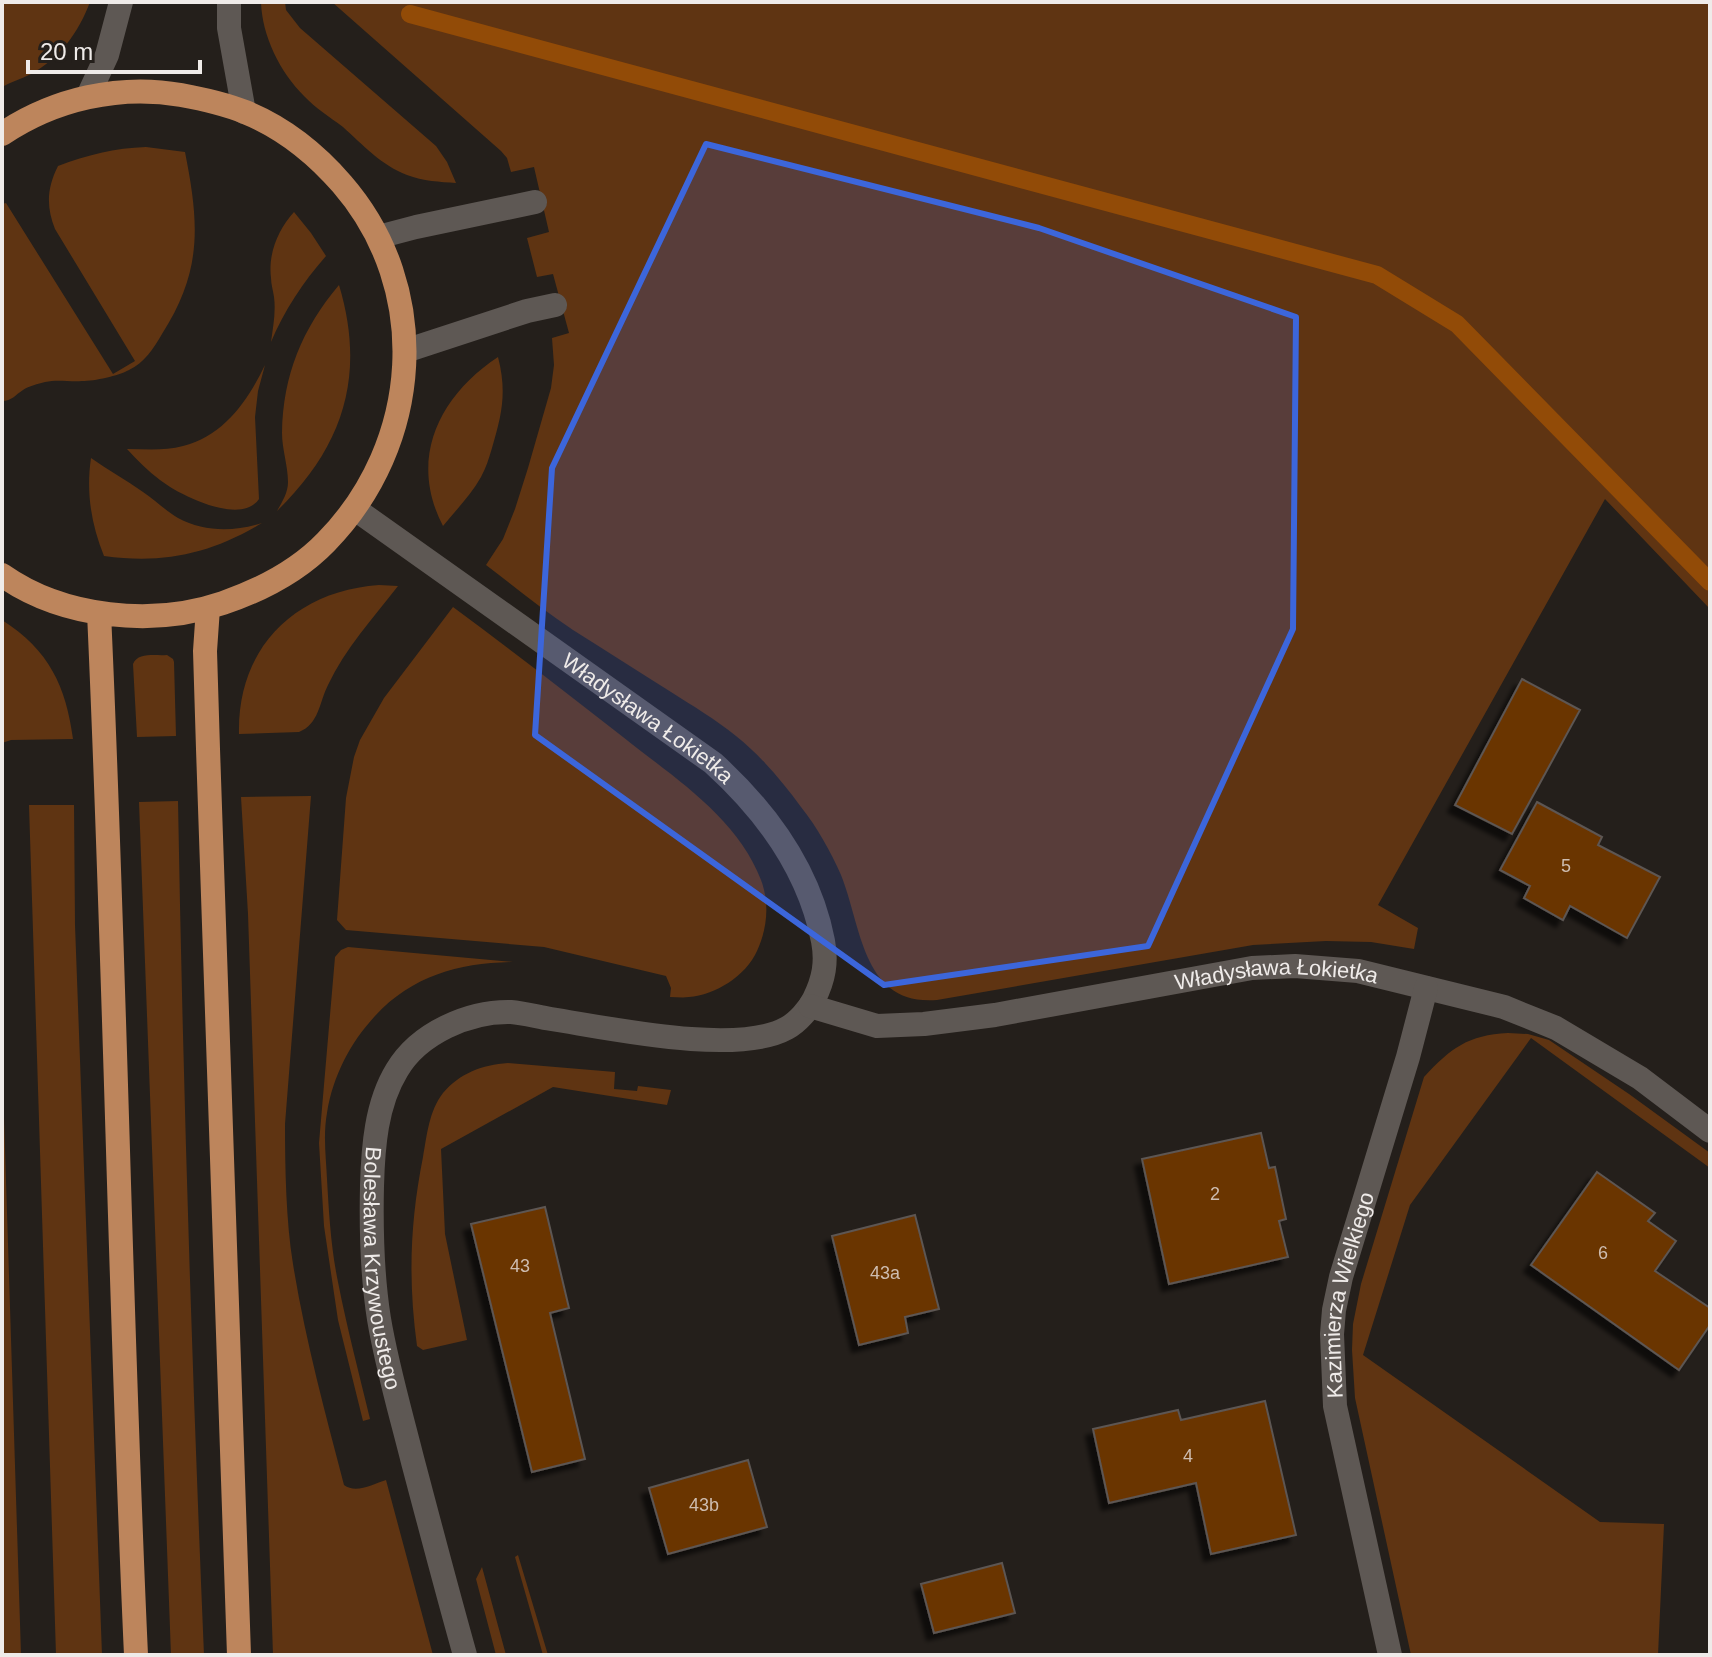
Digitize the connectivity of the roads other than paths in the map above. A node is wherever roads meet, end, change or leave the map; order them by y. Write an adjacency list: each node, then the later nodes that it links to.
1 (121, 2): 3 (street)
2 (229, 2): 4 (street)
3 (88, 96): 4 (main road); 5 (main road)
4 (244, 112): 7 (main road)
5 (2, 134)
6 (535, 202): 7 (street)
7 (378, 237): 9 (main road)
8 (555, 305): 9 (street)
9 (405, 351): 10 (main road)
10 (355, 509): 12 (main road); 15 (street, Władysława Łokietka)
11 (2, 575): 13 (main road)
12 (208, 608): 13 (main road); 19 (main road)
13 (99, 613): 18 (main road)
14 (1426, 988): 15 (street, Władysława Łokietka); 17 (street, Władysława Łokietka); 21 (street, Kazimierza Wielkiego)
15 (810, 1006): 16 (street, Władysława Łokietka)
16 (665, 1036): 20 (street, Bolesława Krzywoustego)
17 (1710, 1131)
18 (136, 1655)
19 (239, 1655)
20 (465, 1655)
21 (1390, 1655)

